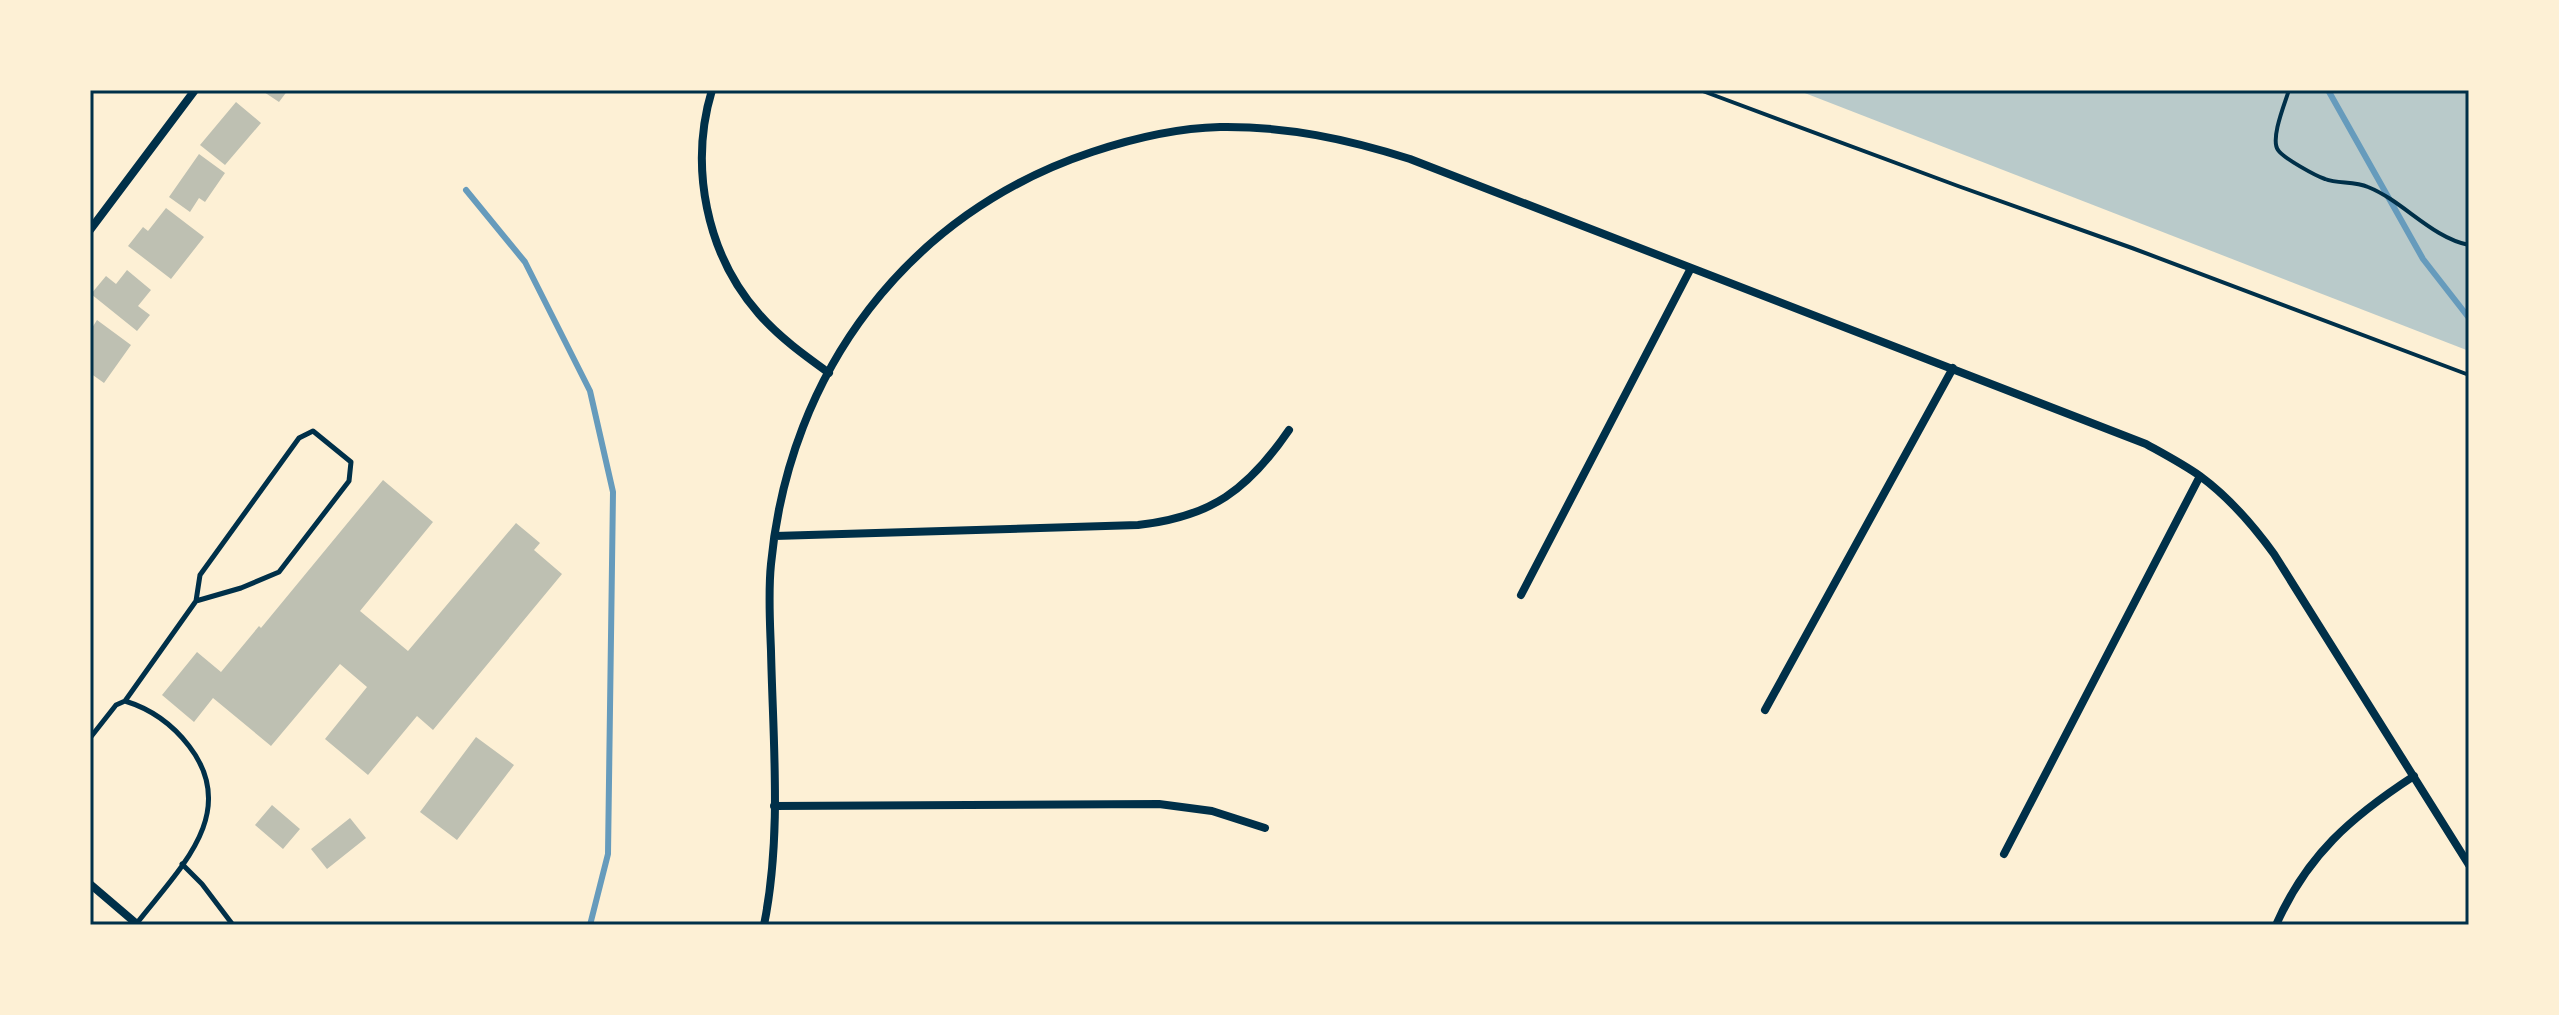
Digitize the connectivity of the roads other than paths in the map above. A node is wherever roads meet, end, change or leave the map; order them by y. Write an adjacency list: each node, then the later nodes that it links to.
1 (195, 90): 3 (street)
2 (712, 90): 6 (street)
3 (92, 224)
4 (1691, 268): 5 (street); 6 (street); 10 (street)
5 (1953, 368): 8 (street); 13 (street)
6 (829, 373): 9 (street)
7 (1289, 430): 9 (street)
8 (2200, 476): 15 (street); 18 (street)
9 (775, 536): 16 (street)
10 (1521, 595)
11 (196, 601): 11 (lane); 12 (lane)
12 (125, 701): 14 (lane); 19 (lane)
13 (1765, 710)
14 (90, 738)
15 (2414, 776): 20 (street); 25 (street)
16 (774, 806): 17 (street); 24 (street)
17 (1265, 828)
18 (2004, 854)
19 (182, 864): 22 (lane); 23 (lane)
20 (2469, 865)
21 (90, 884): 22 (street)
22 (137, 924)
23 (233, 925)
24 (764, 925)
25 (2276, 925)

